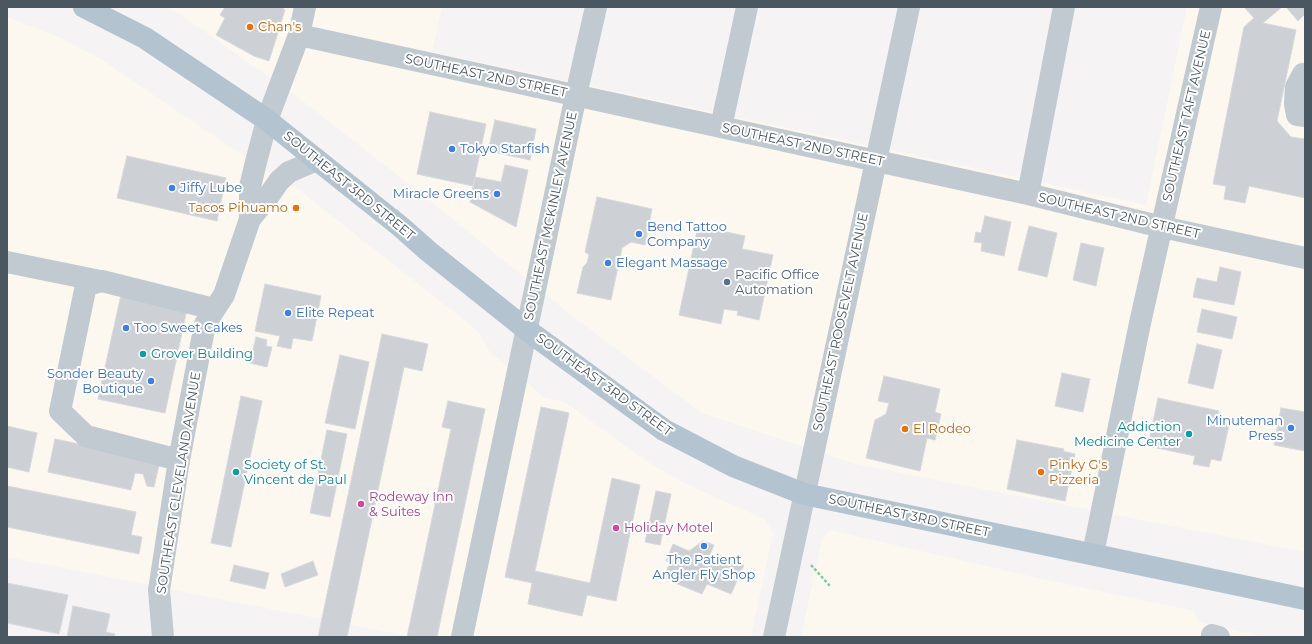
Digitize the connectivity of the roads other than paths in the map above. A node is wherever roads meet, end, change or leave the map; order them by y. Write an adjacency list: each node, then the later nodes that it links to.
1 (84, 7): 12 (main road, SOUTHEAST 3RD STREET)
2 (305, 7): 8 (street, SOUTHEAST CLEVELAND AVENUE)
3 (596, 7): 10 (street, SOUTHEAST MCKINLEY AVENUE)
4 (747, 7): 13 (street)
5 (909, 7): 15 (street, SOUTHEAST ROOSEVELT AVENUE)
6 (1064, 7): 16 (street)
7 (1211, 7): 18 (street, SOUTHEAST TAFT AVENUE)
8 (300, 35): 10 (street, SOUTHEAST 2ND STREET); 12 (street, SOUTHEAST CLEVELAND AVENUE)
9 (1305, 74): 11 (street)
10 (576, 95): 13 (street, SOUTHEAST 2ND STREET); 23 (street, SOUTHEAST MCKINLEY AVENUE)
11 (1305, 116)
12 (267, 120): 14 (main road, SOUTHEAST 3RD STREET); 17 (street, SOUTHEAST CLEVELAND AVENUE)
13 (721, 127): 15 (street, SOUTHEAST 2ND STREET)
14 (317, 160): 17 (street, SOUTHEAST CLEVELAND AVENUE); 23 (main road, SOUTHEAST 3RD STREET)
15 (875, 161): 16 (street, SOUTHEAST 2ND STREET); 25 (street, SOUTHEAST ROOSEVELT AVENUE)
16 (1028, 194): 18 (street, SOUTHEAST 2ND STREET)
17 (250, 219): 22 (street, SOUTHEAST CLEVELAND AVENUE)
18 (1162, 227): 19 (street, SOUTHEAST 2ND STREET); 26 (street, SOUTHEAST TAFT AVENUE)
19 (1305, 258)
20 (7, 262): 21 (street)
21 (100, 281): 22 (street); 24 (street)
22 (214, 309): 24 (street, SOUTHEAST CLEVELAND AVENUE)
23 (527, 330): 25 (main road, SOUTHEAST 3RD STREET); 29 (street, SOUTHEAST MCKINLEY AVENUE)
24 (179, 460): 28 (street, SOUTHEAST CLEVELAND AVENUE)
25 (804, 494): 26 (main road, SOUTHEAST 3RD STREET); 30 (street, SOUTHEAST ROOSEVELT AVENUE)
26 (1093, 554): 27 (main road, SOUTHEAST 3RD STREET)
27 (1305, 599)
28 (163, 637)
29 (462, 637)
30 (774, 637)

